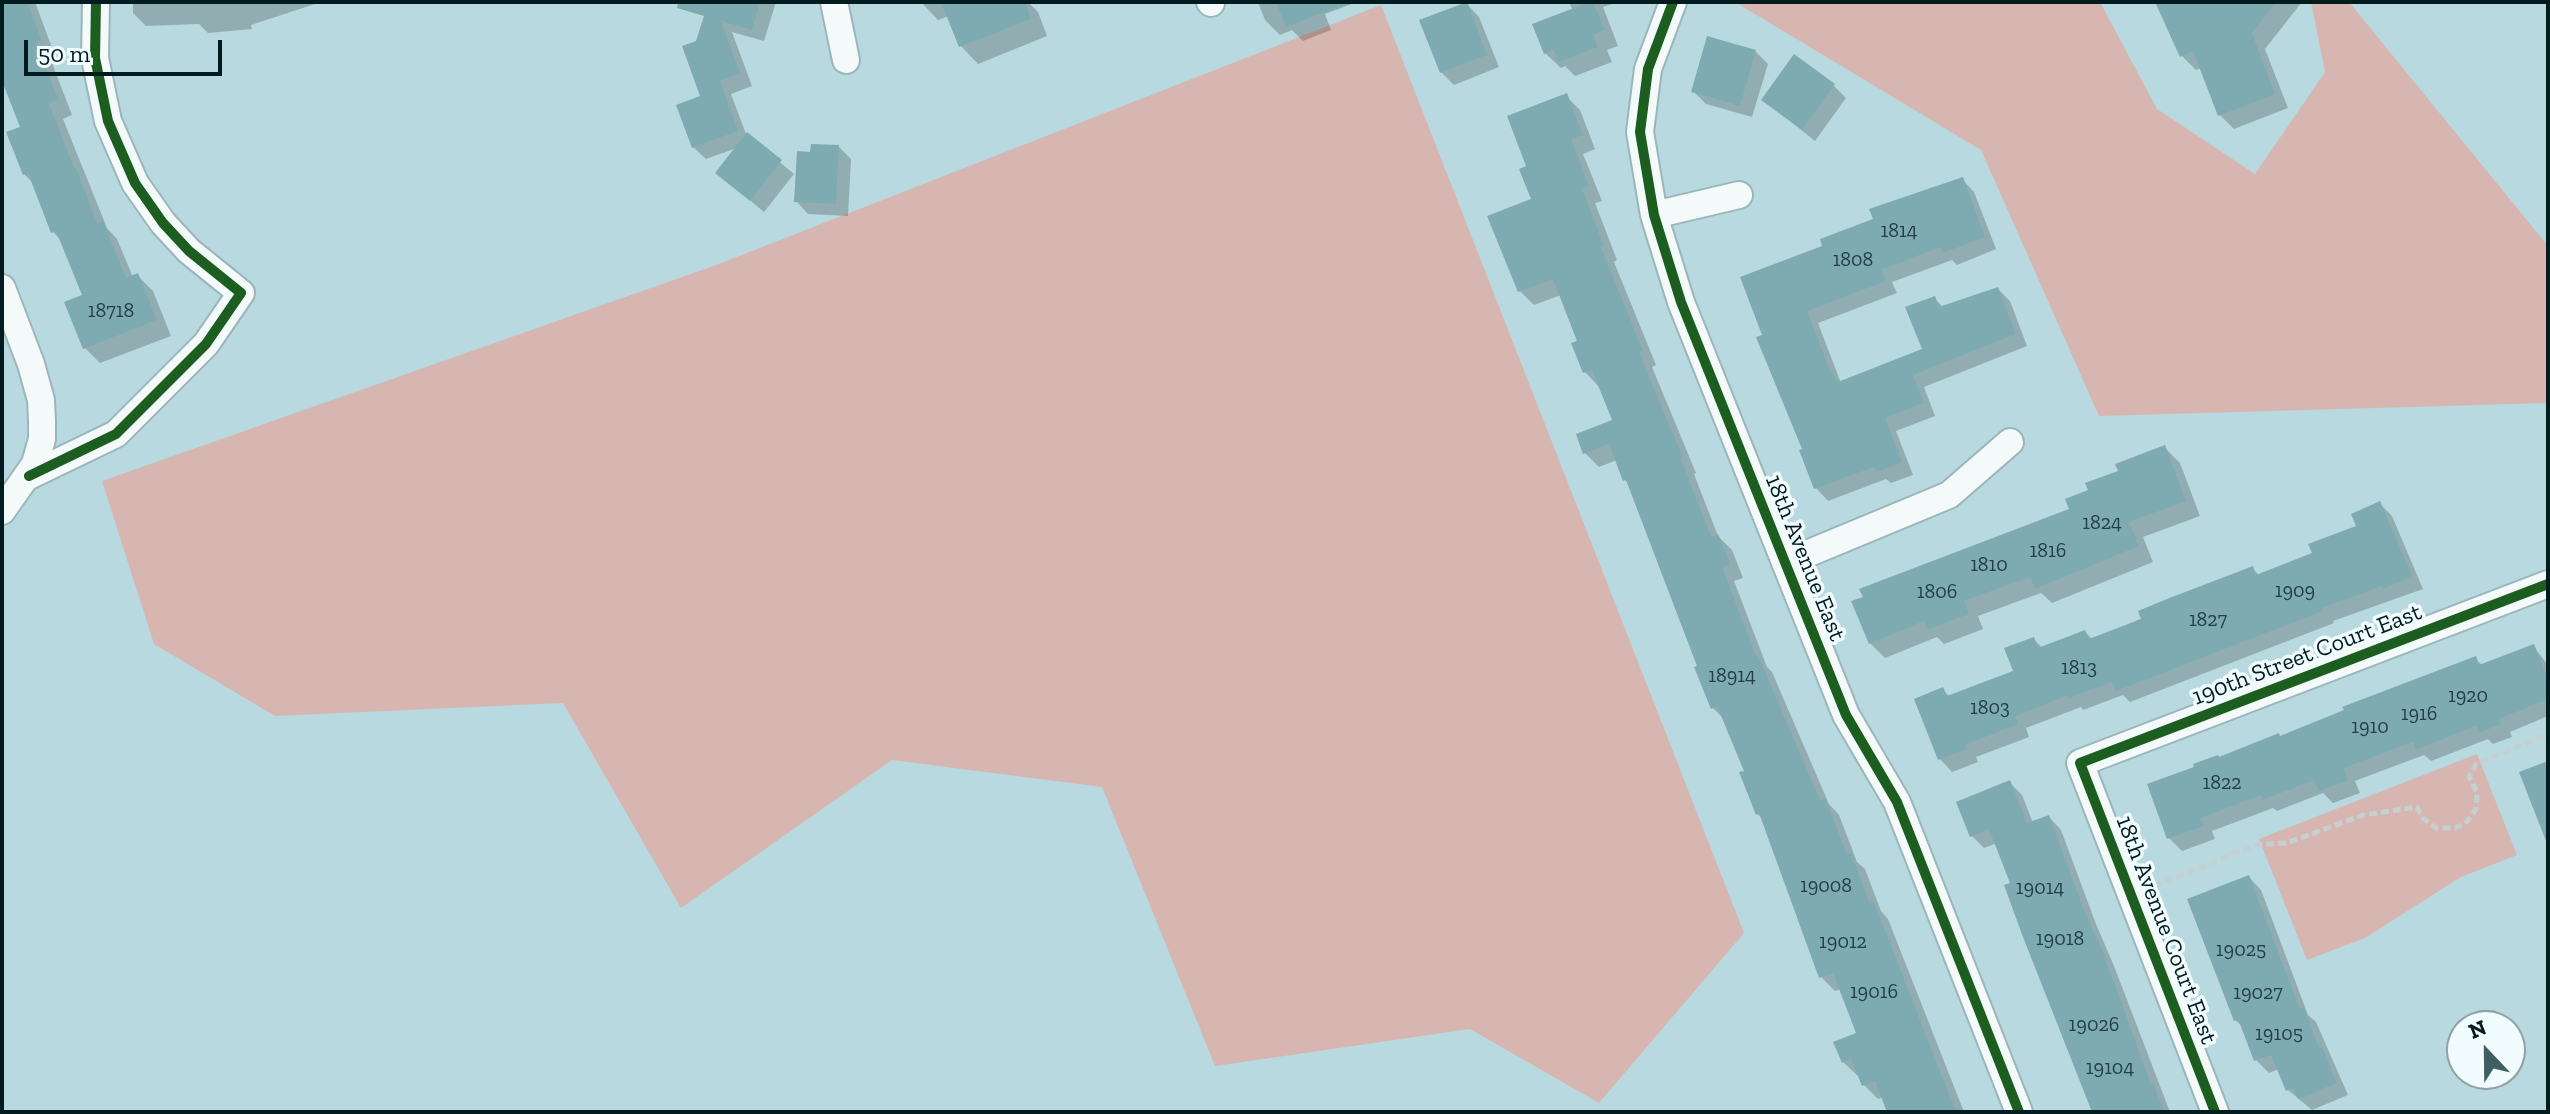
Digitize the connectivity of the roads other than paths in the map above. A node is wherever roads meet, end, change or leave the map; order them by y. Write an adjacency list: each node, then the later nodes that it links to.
1 (96, 2): 9 (street)
2 (834, 2): 4 (street)
3 (1673, 2): 6 (street, 18th Avenue East)
4 (846, 60)
5 (1739, 195): 6 (street)
6 (1654, 215): 11 (street, 18th Avenue East)
7 (2, 288): 9 (street)
8 (2010, 442): 11 (street)
9 (29, 476): 10 (street)
10 (2, 511)
11 (1785, 563): 14 (street, 18th Avenue East)
12 (2548, 584): 13 (street, 190th Street Court East)
13 (2080, 763): 15 (street, 18th Avenue Court East)
14 (2019, 1112)
15 (2215, 1112)

